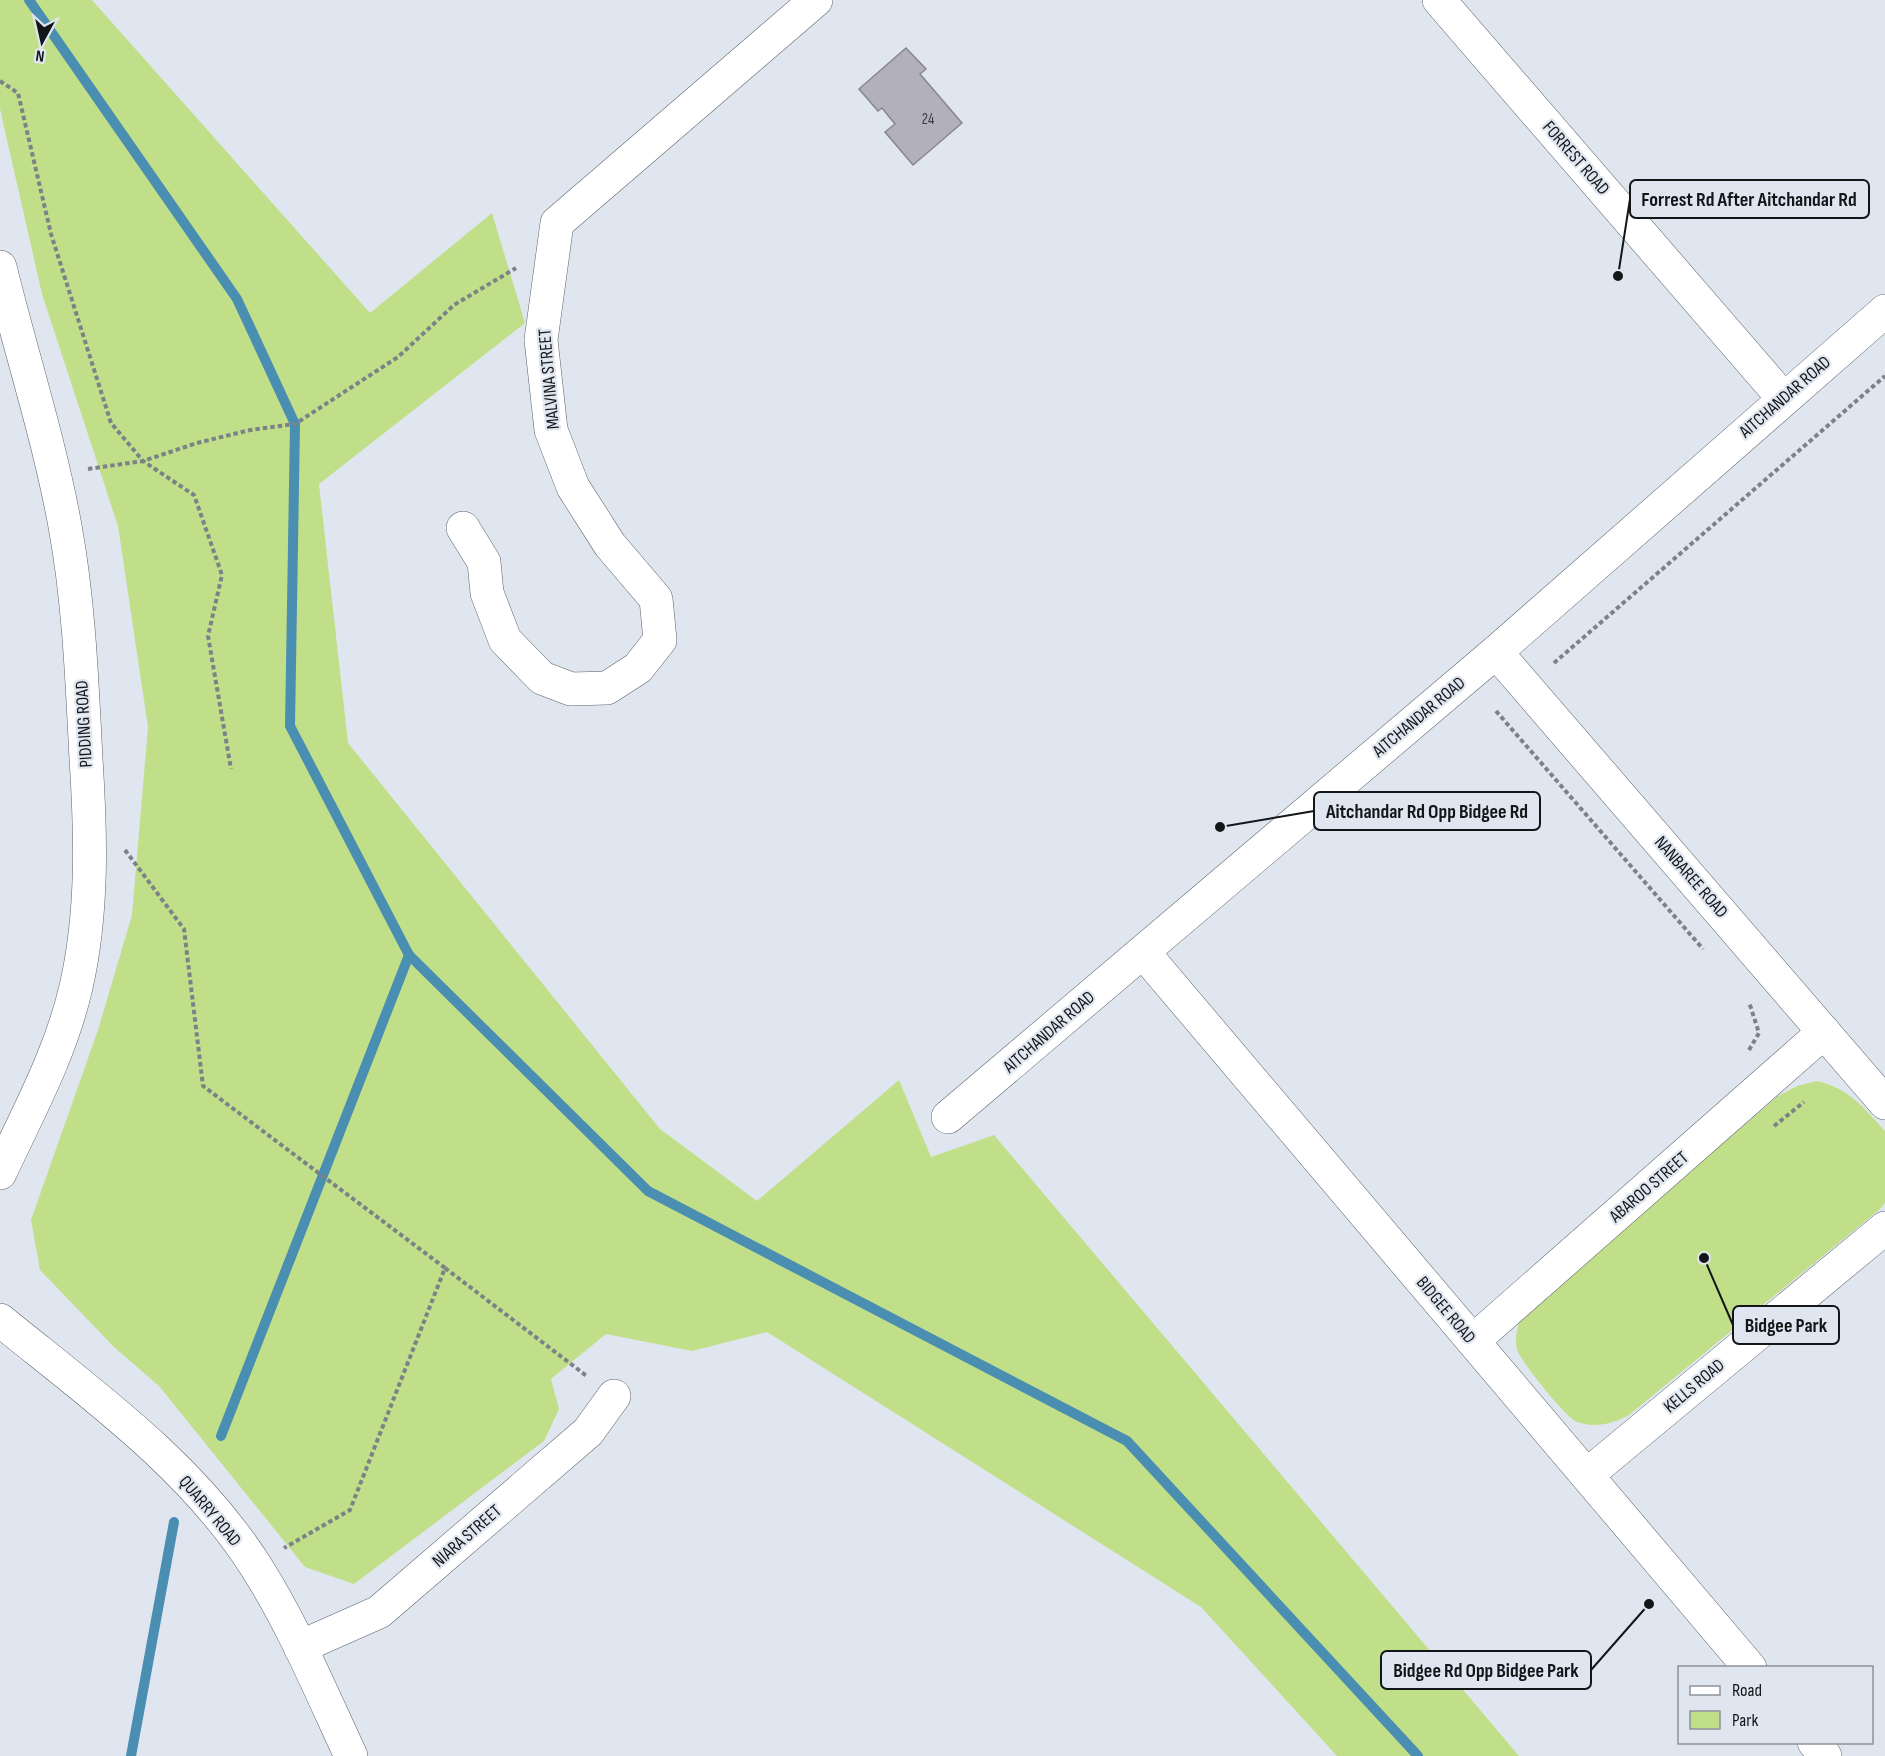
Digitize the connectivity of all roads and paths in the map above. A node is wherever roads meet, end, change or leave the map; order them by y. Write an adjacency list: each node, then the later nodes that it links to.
1 (816, 0): 11 (street, MALVINA STREET)
2 (1439, 0): 8 (street, FORREST ROAD)
3 (0, 81): 9 (path)
4 (0, 267): 10 (street, PIDDING ROAD)
5 (517, 267): 9 (path)
6 (1885, 311): 8 (street, AITCHANDAR ROAD)
7 (1885, 376): 13 (path)
8 (1783, 398): 12 (street, AITCHANDAR ROAD)
9 (144, 460): 10 (path); 15 (path)
10 (54, 474): 26 (street, PIDDING ROAD)
11 (463, 528)
12 (1496, 652): 17 (street, AITCHANDAR ROAD); 20 (street, NANBAREE ROAD)
13 (1553, 662)
14 (1496, 711): 18 (path)
15 (231, 769)
16 (123, 847): 29 (path)
17 (1143, 952): 24 (street, AITCHANDAR ROAD); 31 (street, BIDGEE ROAD)
18 (1705, 952)
19 (1744, 997): 21 (path)
20 (1824, 1032): 23 (street, NANBAREE ROAD); 31 (street, ABAROO STREET)
21 (1748, 1052)
22 (1804, 1102): 25 (path)
23 (1885, 1103)
24 (948, 1117)
25 (1774, 1126)
26 (11, 1134): 27 (street, PIDDING ROAD)
27 (0, 1173)
28 (1885, 1228): 33 (street, KELLS ROAD)
29 (445, 1269): 32 (path); 34 (path)
30 (0, 1320): 34 (street, QUARRY ROAD)
31 (1473, 1341): 33 (street, BIDGEE ROAD)
32 (614, 1396): 35 (street, NIARA STREET)
33 (1587, 1475): 36 (street, BIDGEE ROAD)
34 (255, 1564): 35 (street, QUARRY ROAD)
35 (300, 1647): 38 (street, QUARRY ROAD)
36 (1748, 1666)
37 (1815, 1744): 39 (street)
38 (351, 1756)
39 (1825, 1756)

